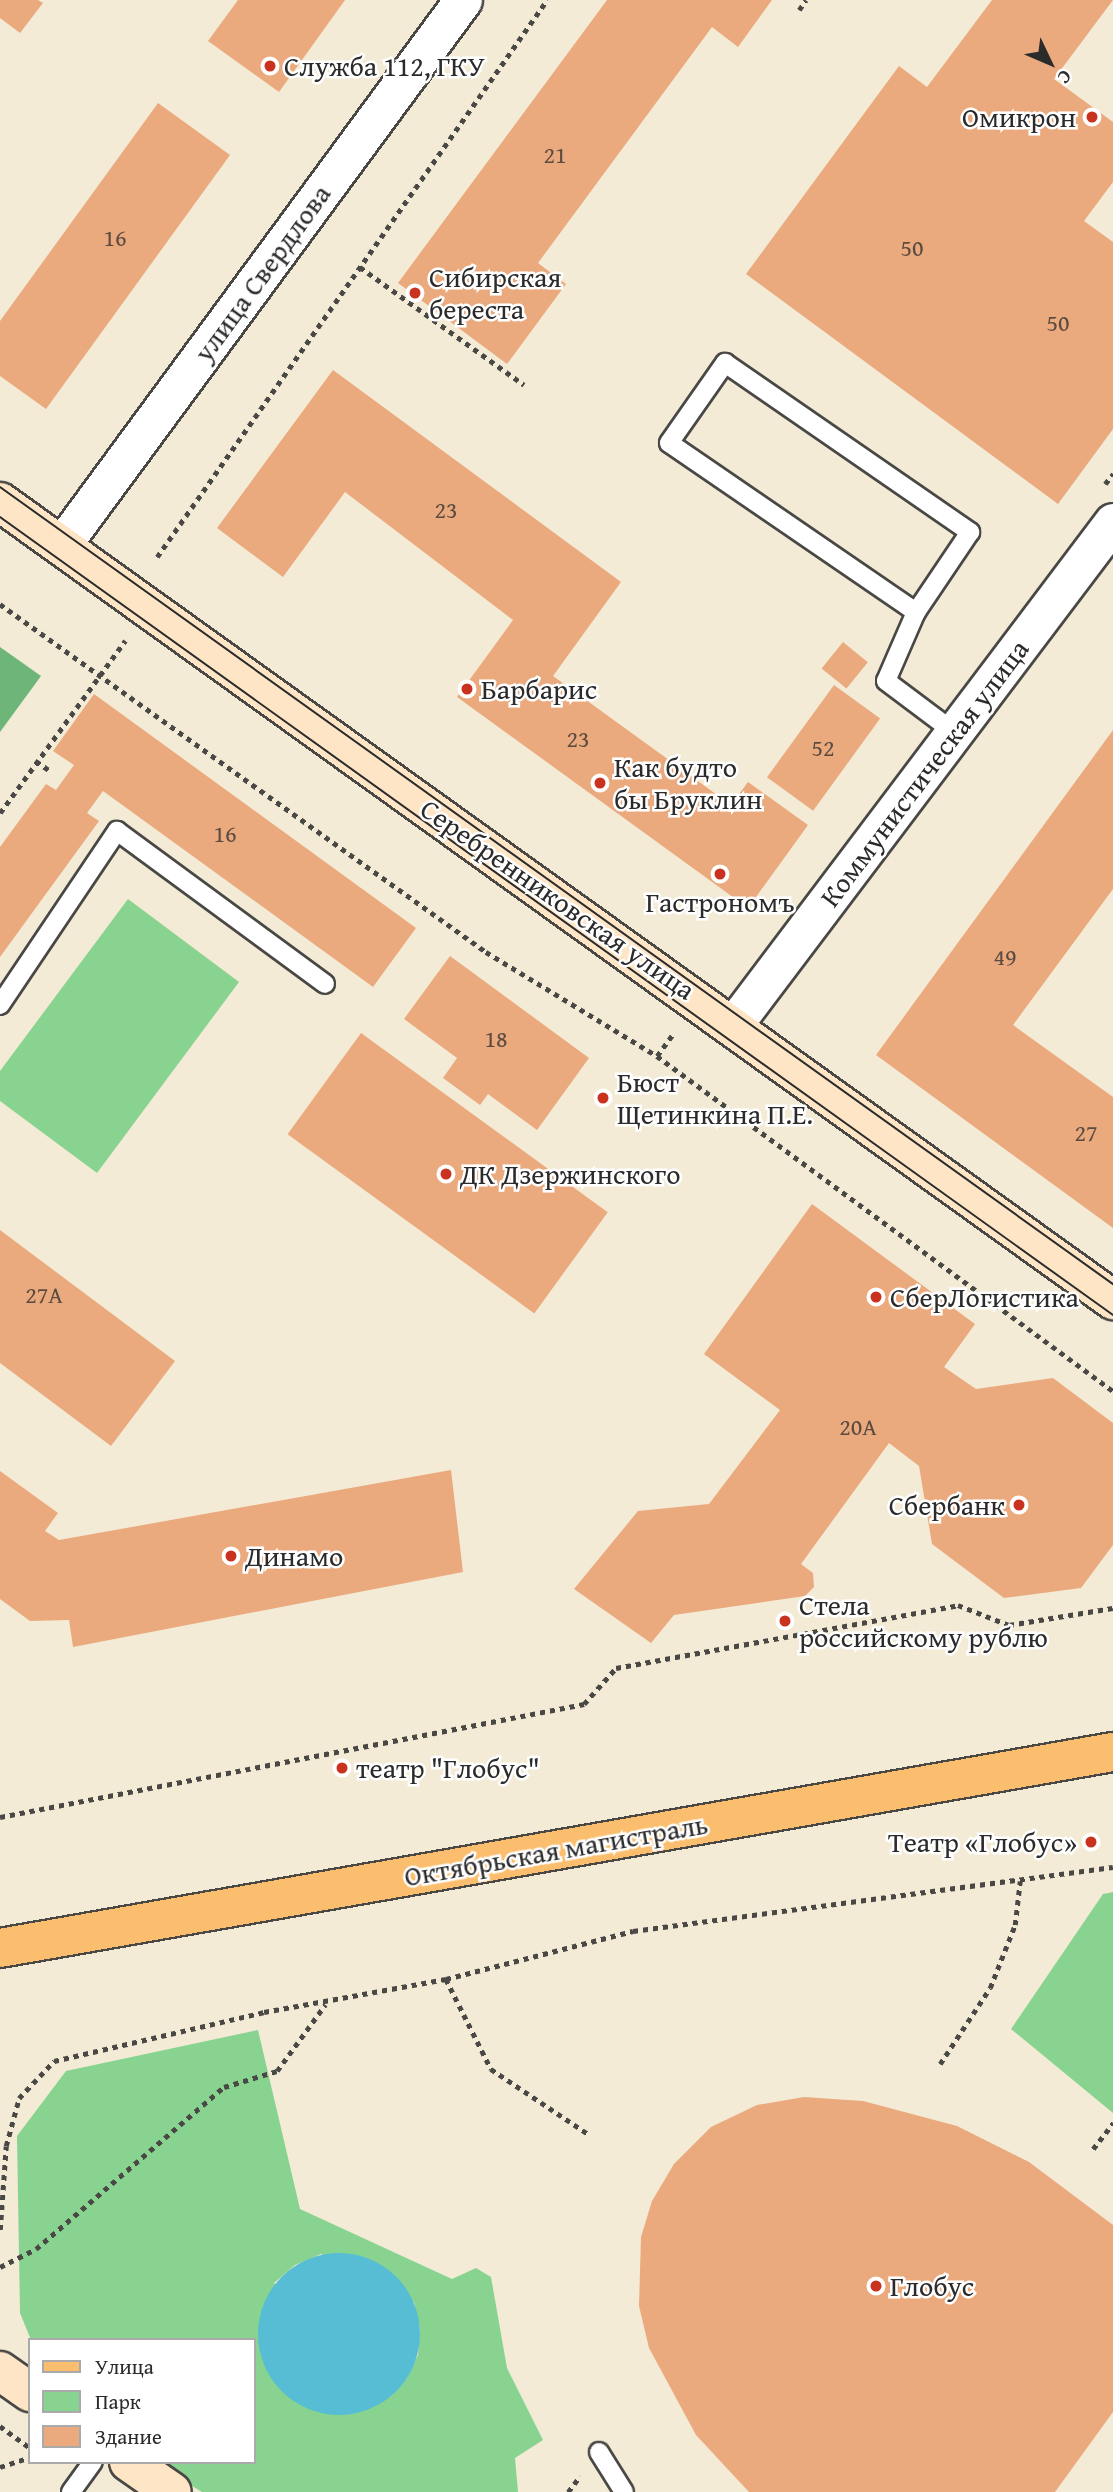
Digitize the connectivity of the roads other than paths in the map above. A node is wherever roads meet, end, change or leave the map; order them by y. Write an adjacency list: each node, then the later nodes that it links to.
1 (463, 0): 4 (street, улица Свердлова)
2 (0, 502): 4 (street, Серебренниковская улица)
3 (1113, 522): 6 (street, Коммунистическая улица)
4 (61, 546): 9 (street, Серебренниковская улица)
5 (916, 612): 5 (lane); 6 (lane)
6 (954, 732): 9 (street, Коммунистическая улица)
7 (325, 984): 8 (lane)
8 (0, 1005)
9 (734, 1024): 10 (street, Серебренниковская улица)
10 (1113, 1300)
11 (1113, 1752): 12 (main road, Октябрьская магистраль)
12 (0, 1948)
13 (0, 2371): 14 (street)
14 (28, 2391)
15 (600, 2452): 20 (lane)
16 (92, 2464): 18 (lane)
17 (131, 2464): 19 (street)
18 (71, 2492)
19 (172, 2492)
20 (624, 2492)

